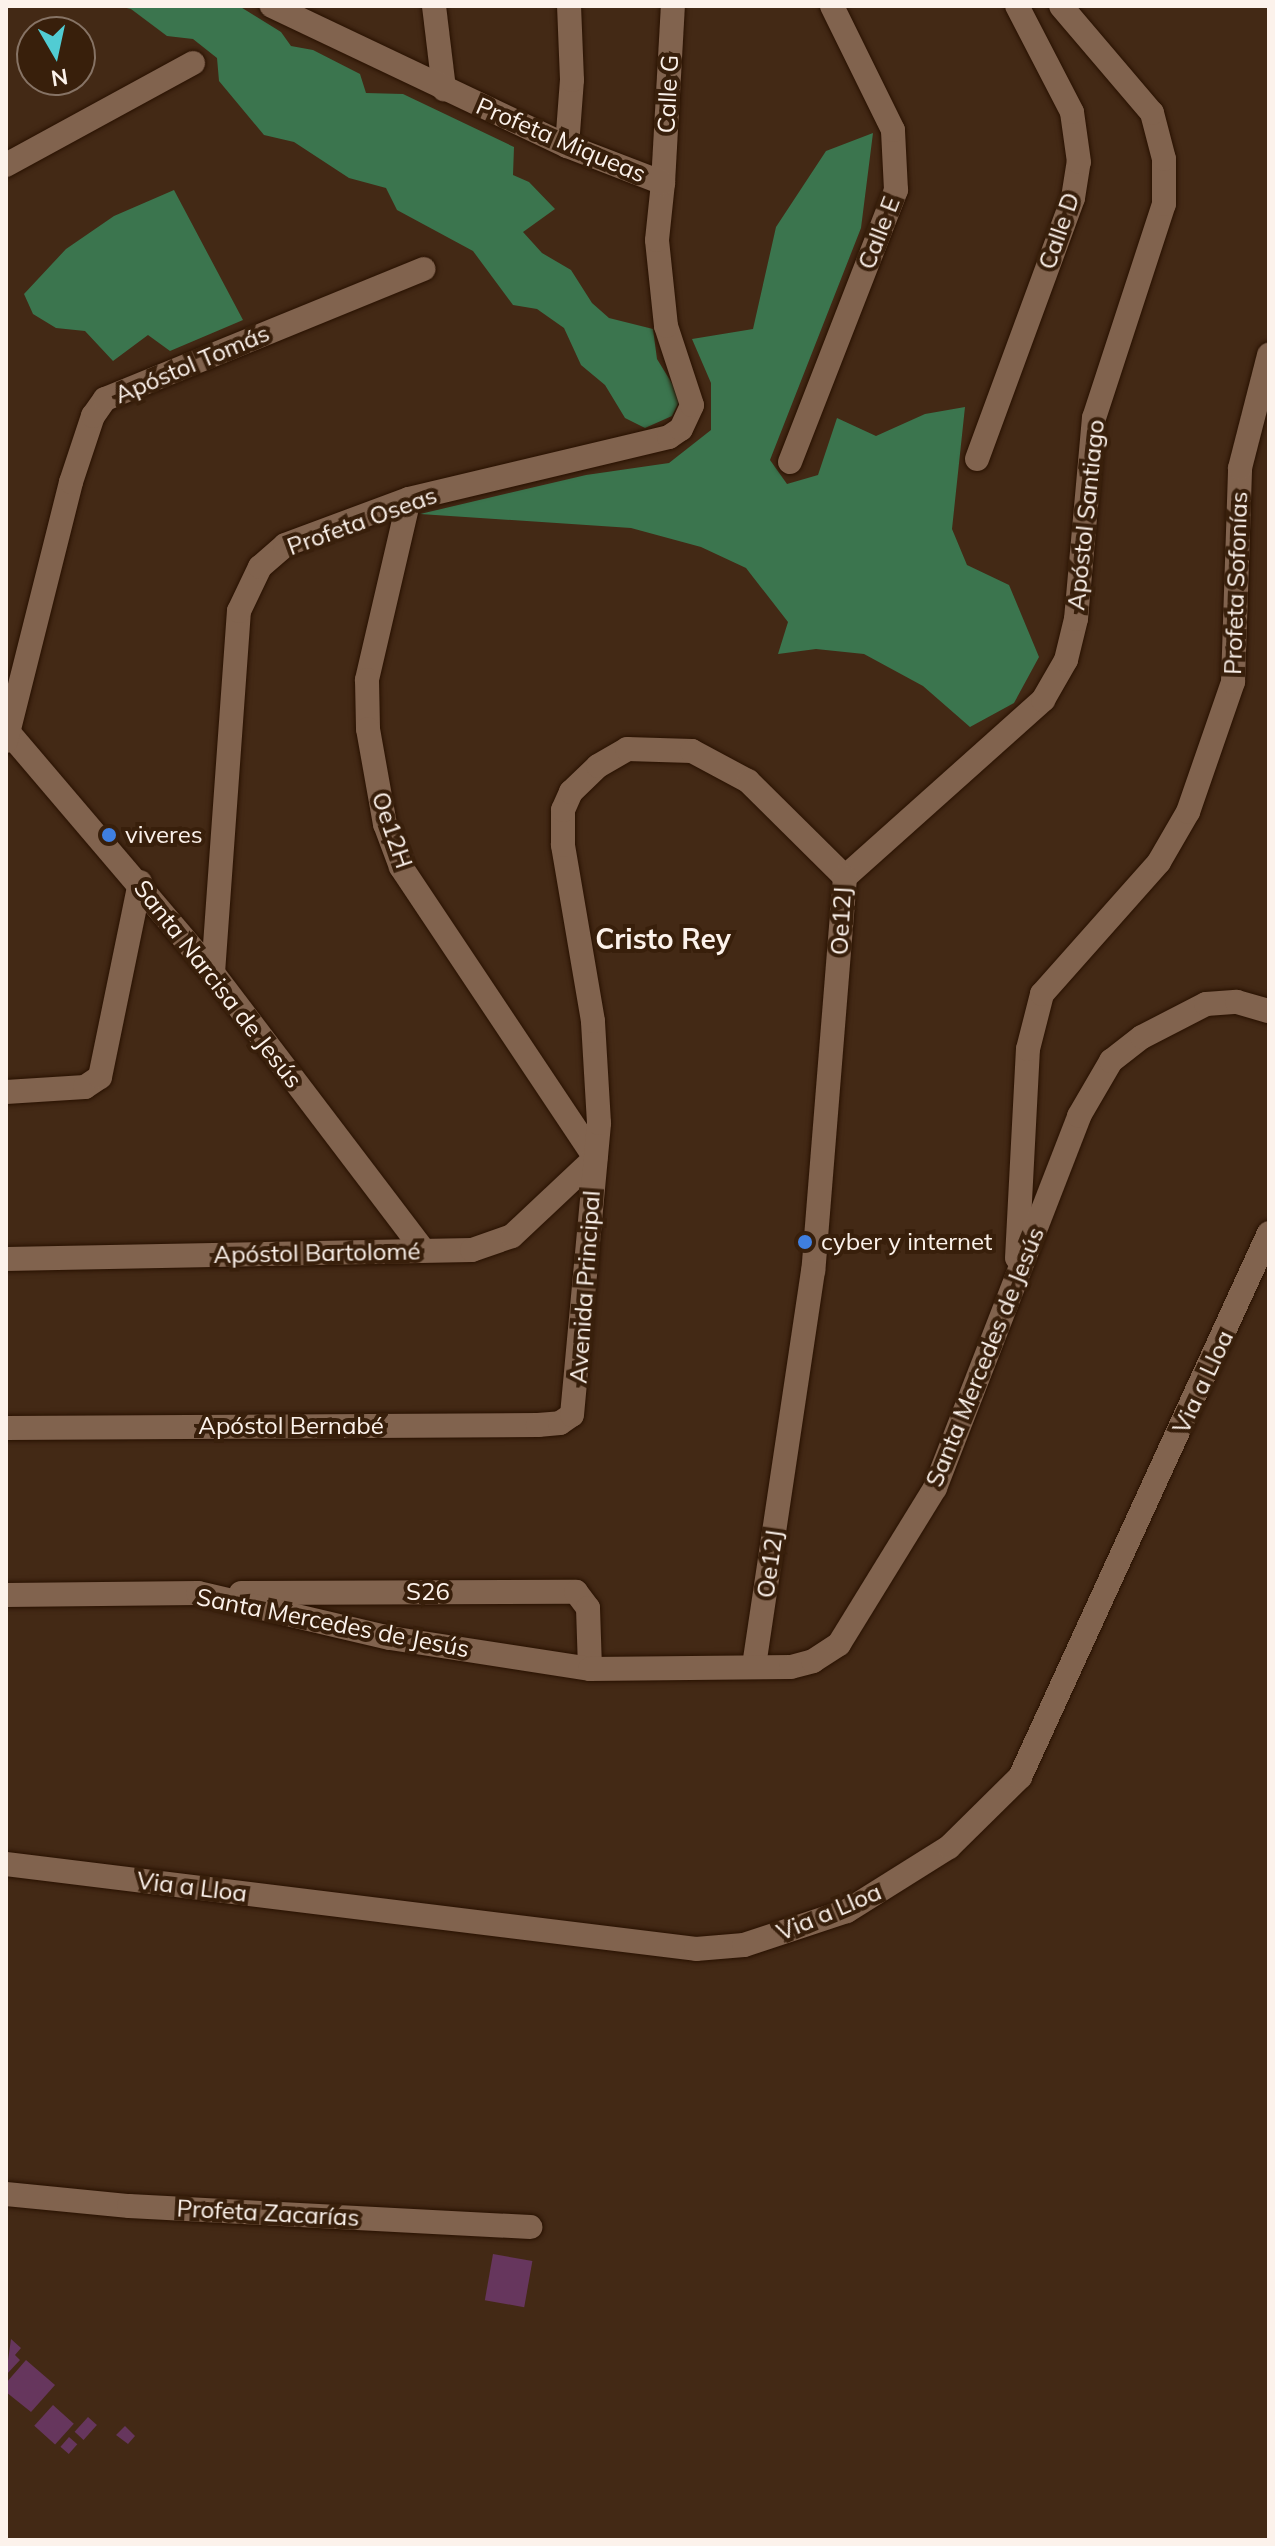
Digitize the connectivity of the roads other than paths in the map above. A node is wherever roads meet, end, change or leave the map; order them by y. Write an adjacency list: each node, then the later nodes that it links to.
1 (272, 6): 8 (street, Profeta Miqueas)
2 (434, 6): 10 (street)
3 (569, 6): 11 (street)
4 (673, 6): 13 (street, Calle G)
5 (832, 6): 18 (street, Calle E)
6 (1017, 6): 17 (street, Calle D)
7 (1061, 6): 21 (street, Apóstol Santiago)
8 (318, 18): 10 (street, Profeta Miqueas)
9 (193, 63): 12 (street)
10 (444, 89): 11 (street, Profeta Miqueas)
11 (567, 146): 13 (street, Profeta Miqueas)
12 (6, 165)
13 (663, 183): 16 (street, Profeta Miqueas)
14 (423, 269): 20 (street, Apóstol Tomás)
15 (1269, 355): 30 (street, Profeta Sofonías)
16 (681, 429): 19 (street, Profeta Oseas)
17 (977, 459)
18 (790, 462)
19 (409, 499): 23 (street, Profeta Oseas); 26 (street, Oe12H)
20 (7, 737): 22 (street, Santa Narcisa de Jesús)
21 (845, 877): 26 (street, Oe12J); 35 (street, Oe12J)
22 (140, 882): 23 (street, Santa Narcisa de Jesús); 25 (street)
23 (213, 973): 28 (street, Santa Narcisa de Jesús)
24 (1269, 1011): 30 (street, Santa Mercedes de Jesús)
25 (6, 1092)
26 (595, 1158): 28 (street, Apóstol Bartolomé); 31 (street, Avenida Principal)
27 (1269, 1233): 37 (street, Via a Lloa)
28 (423, 1250): 29 (street, Apóstol Bartolomé)
29 (6, 1259)
30 (1016, 1280): 35 (street, Santa Mercedes de Jesús)
31 (572, 1415): 32 (street, Apóstol Bernabé)
32 (6, 1428)
33 (198, 1593): 34 (street, Santa Mercedes de Jesús); 36 (street, Santa Mercedes de Jesús); 36 (street, S26)
34 (6, 1595)
35 (754, 1666): 36 (street, Santa Mercedes de Jesús)
36 (590, 1669)
37 (6, 1864)
38 (6, 2194): 39 (street, Profeta Zacarías)
39 (530, 2227)

